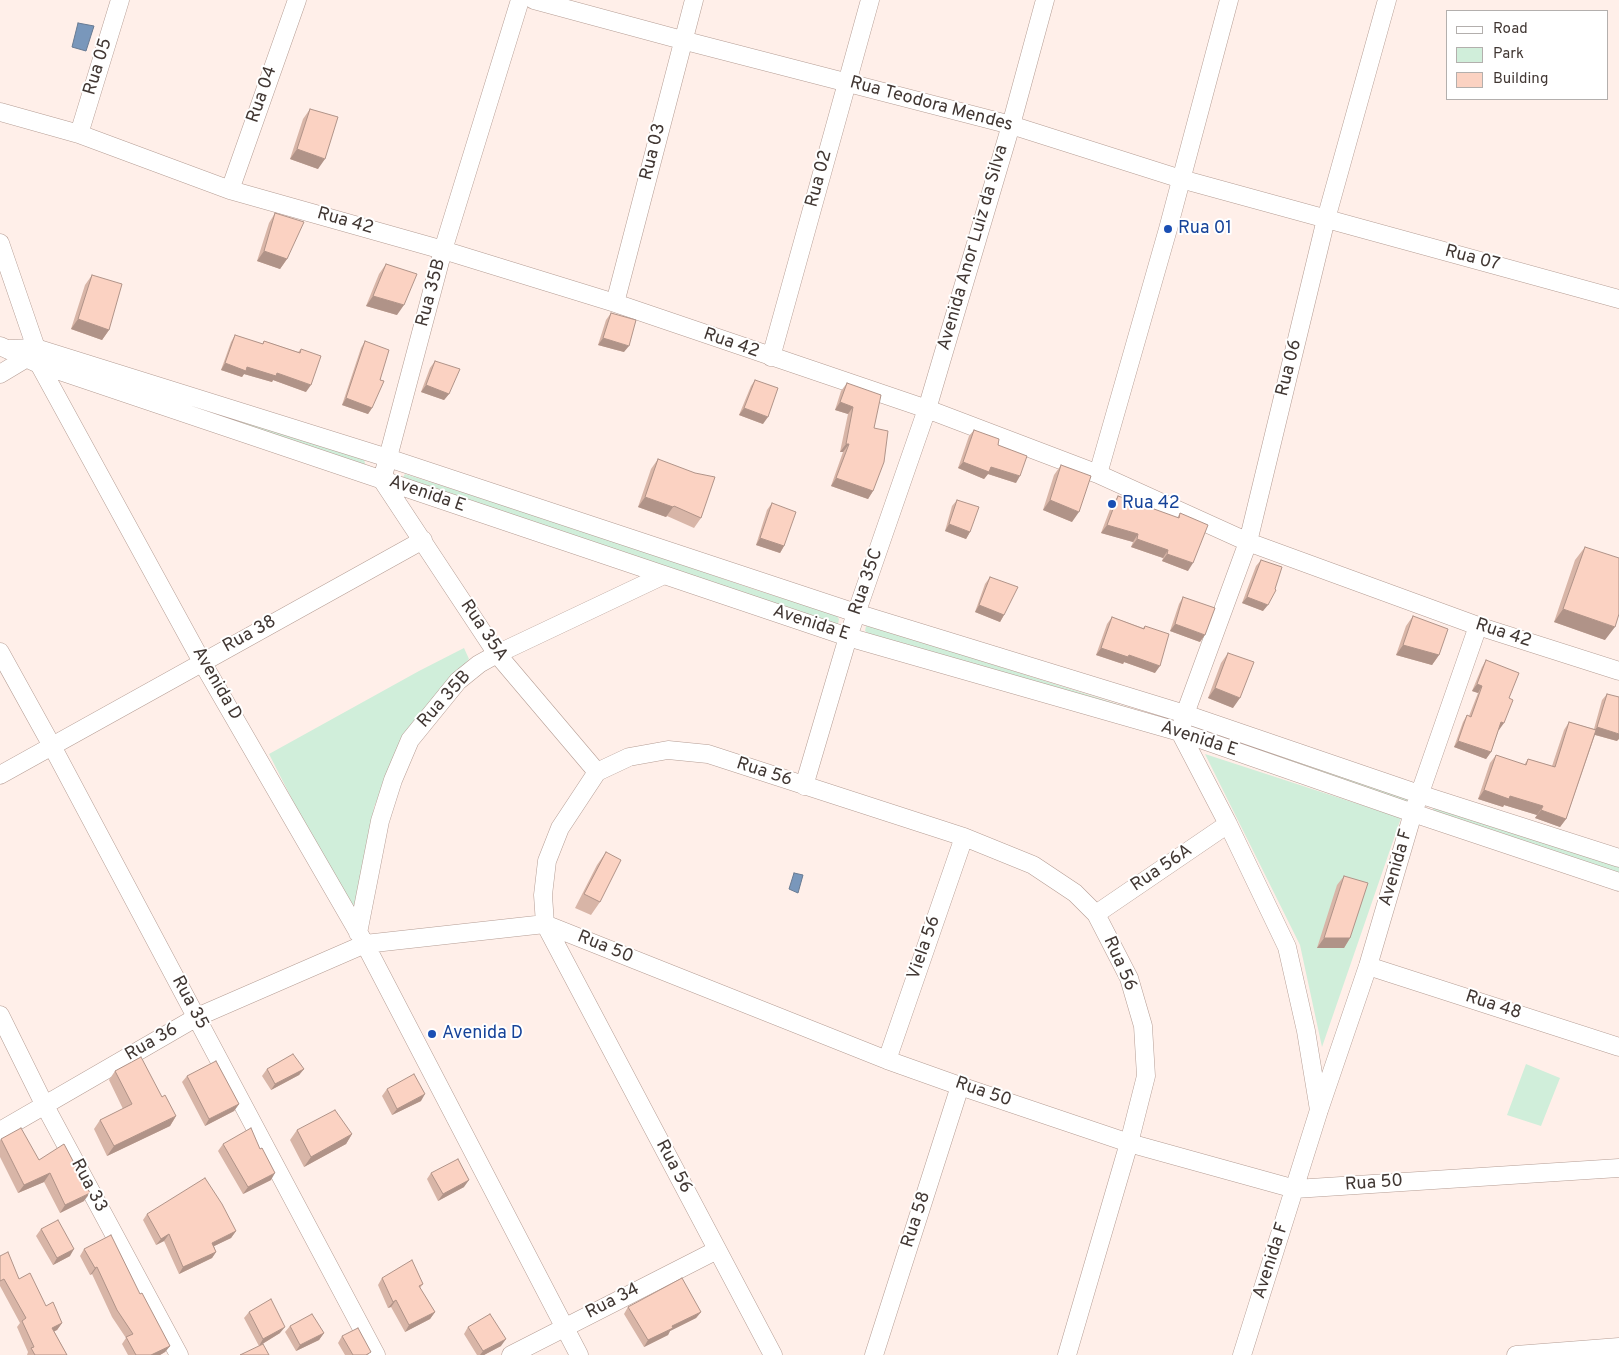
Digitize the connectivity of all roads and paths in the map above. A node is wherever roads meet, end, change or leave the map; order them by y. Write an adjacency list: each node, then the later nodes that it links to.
1 (120, 0): 14 (street, Rua 05)
2 (297, 0): 16 (street, Rua 04)
3 (520, 0): 19 (street, Rua 35B)
4 (534, 0): 10 (street, Rua Teodora Mendes)
5 (694, 0): 10 (street, Rua 03)
6 (870, 0): 11 (street, Rua 02)
7 (1044, 0): 13 (street, Avenida Anor Luiz da Silva)
8 (1230, 0): 15 (street)
9 (1387, 0): 17 (street, Rua 06)
10 (682, 40): 11 (street, Rua Teodora Mendes); 21 (street, Rua 03)
11 (846, 82): 13 (street, Rua Teodora Mendes); 24 (street, Rua 02)
12 (0, 112): 14 (street, Rua 42)
13 (1011, 125): 15 (street, Rua Teodora Mendes); 27 (street, Avenida Anor Luiz da Silva)
14 (79, 134): 16 (street, Rua 42)
15 (1181, 180): 17 (street, Rua Teodora Mendes); 29 (street)
16 (230, 190): 19 (street, Rua 42)
17 (1326, 219): 20 (street, Rua 07); 32 (street, Rua 06)
18 (0, 243): 23 (street, Avenida D)
19 (443, 250): 21 (street, Rua 42); 28 (street, Rua 35B)
20 (1619, 299)
21 (615, 303): 24 (street, Rua 42)
22 (5, 347): 23 (street, Avenida E)
23 (33, 357): 25 (street); 26 (street, Avenida E); 39 (street, Avenida D)
24 (770, 357): 27 (street, Rua 42)
25 (0, 374)
26 (155, 394): 28 (street, Avenida E); 30 (street, Avenida E)
27 (927, 409): 29 (street, Rua 42); 34 (street, Rua 35C)
28 (388, 458): 30 (street, Rua 35B); 34 (street, Avenida E)
29 (1098, 474): 32 (street, Rua 42)
30 (382, 480): 31 (street, Rua 35A); 33 (street, Avenida E)
31 (423, 540): 38 (street, Rua 35A); 39 (street, Rua 38)
32 (1248, 542): 35 (street, Rua 42); 41 (street, Rua 06)
33 (664, 574): 36 (street, Avenida E); 38 (street, Rua 35B)
34 (856, 613): 36 (street, Rua 35C); 41 (street, Avenida E)
35 (1478, 626): 40 (street, Rua 42); 47 (street, Avenida F)
36 (848, 637): 42 (street, Avenida E); 46 (street, Rua 35C)
37 (0, 652): 43 (street, Rua 35)
38 (496, 654): 44 (street, Rua 35A); 55 (street, Rua 35B)
39 (202, 662): 43 (street, Rua 38); 55 (street, Avenida D)
40 (1619, 671)
41 (1185, 714): 42 (street, Rua 06); 47 (street, Avenida E)
42 (1180, 732): 48 (street, Avenida E); 49 (street, Avenida F)
43 (52, 746): 45 (street, Rua 38); 58 (street, Rua 35)
44 (597, 772): 46 (street, Rua 56); 54 (street, Rua 56)
45 (0, 775)
46 (804, 786): 50 (street, Rua 56)
47 (1419, 794): 48 (street, Avenida F); 51 (street, Avenida E)
48 (1413, 813): 52 (street, Avenida E); 56 (street, Avenida F)
49 (1228, 824): 53 (street, Rua 56A); 63 (street, Avenida F)
50 (964, 837): 53 (street, Rua 56); 60 (street, Viela 56)
51 (1619, 858)
52 (1619, 882)
53 (1096, 914): 65 (street, Rua 56)
54 (545, 924): 55 (street, Rua 50); 60 (street, Rua 50); 68 (street, Rua 56)
55 (362, 939): 58 (street, Rua 36); 69 (street, Avenida D)
56 (1368, 966): 59 (street, Rua 48); 63 (street, Avenida F)
57 (0, 1015): 62 (street, Rua 33)
58 (196, 1017): 62 (street, Rua 36); 72 (street, Rua 35)
59 (1619, 1047)
60 (887, 1060): 61 (street, Rua 50)
61 (960, 1086): 65 (street, Rua 50); 76 (street, Rua 58)
62 (45, 1106): 64 (street, Rua 36); 71 (street, Rua 33)
63 (1319, 1110): 67 (street, Avenida F)
64 (0, 1131)
65 (1129, 1142): 67 (street, Rua 50); 77 (street, Rua 56)
66 (1619, 1168): 67 (street, Rua 50)
67 (1295, 1189): 78 (street, Avenida F)
68 (717, 1250): 69 (street, Rua 34); 75 (street, Rua 56)
69 (563, 1327): 73 (street, Rua 34); 74 (street, Avenida D)
70 (1619, 1347): 79 (street)
71 (179, 1355)
72 (376, 1355)
73 (511, 1355)
74 (579, 1355)
75 (773, 1355)
76 (874, 1355)
77 (1068, 1355)
78 (1242, 1355)
79 (1516, 1355)

